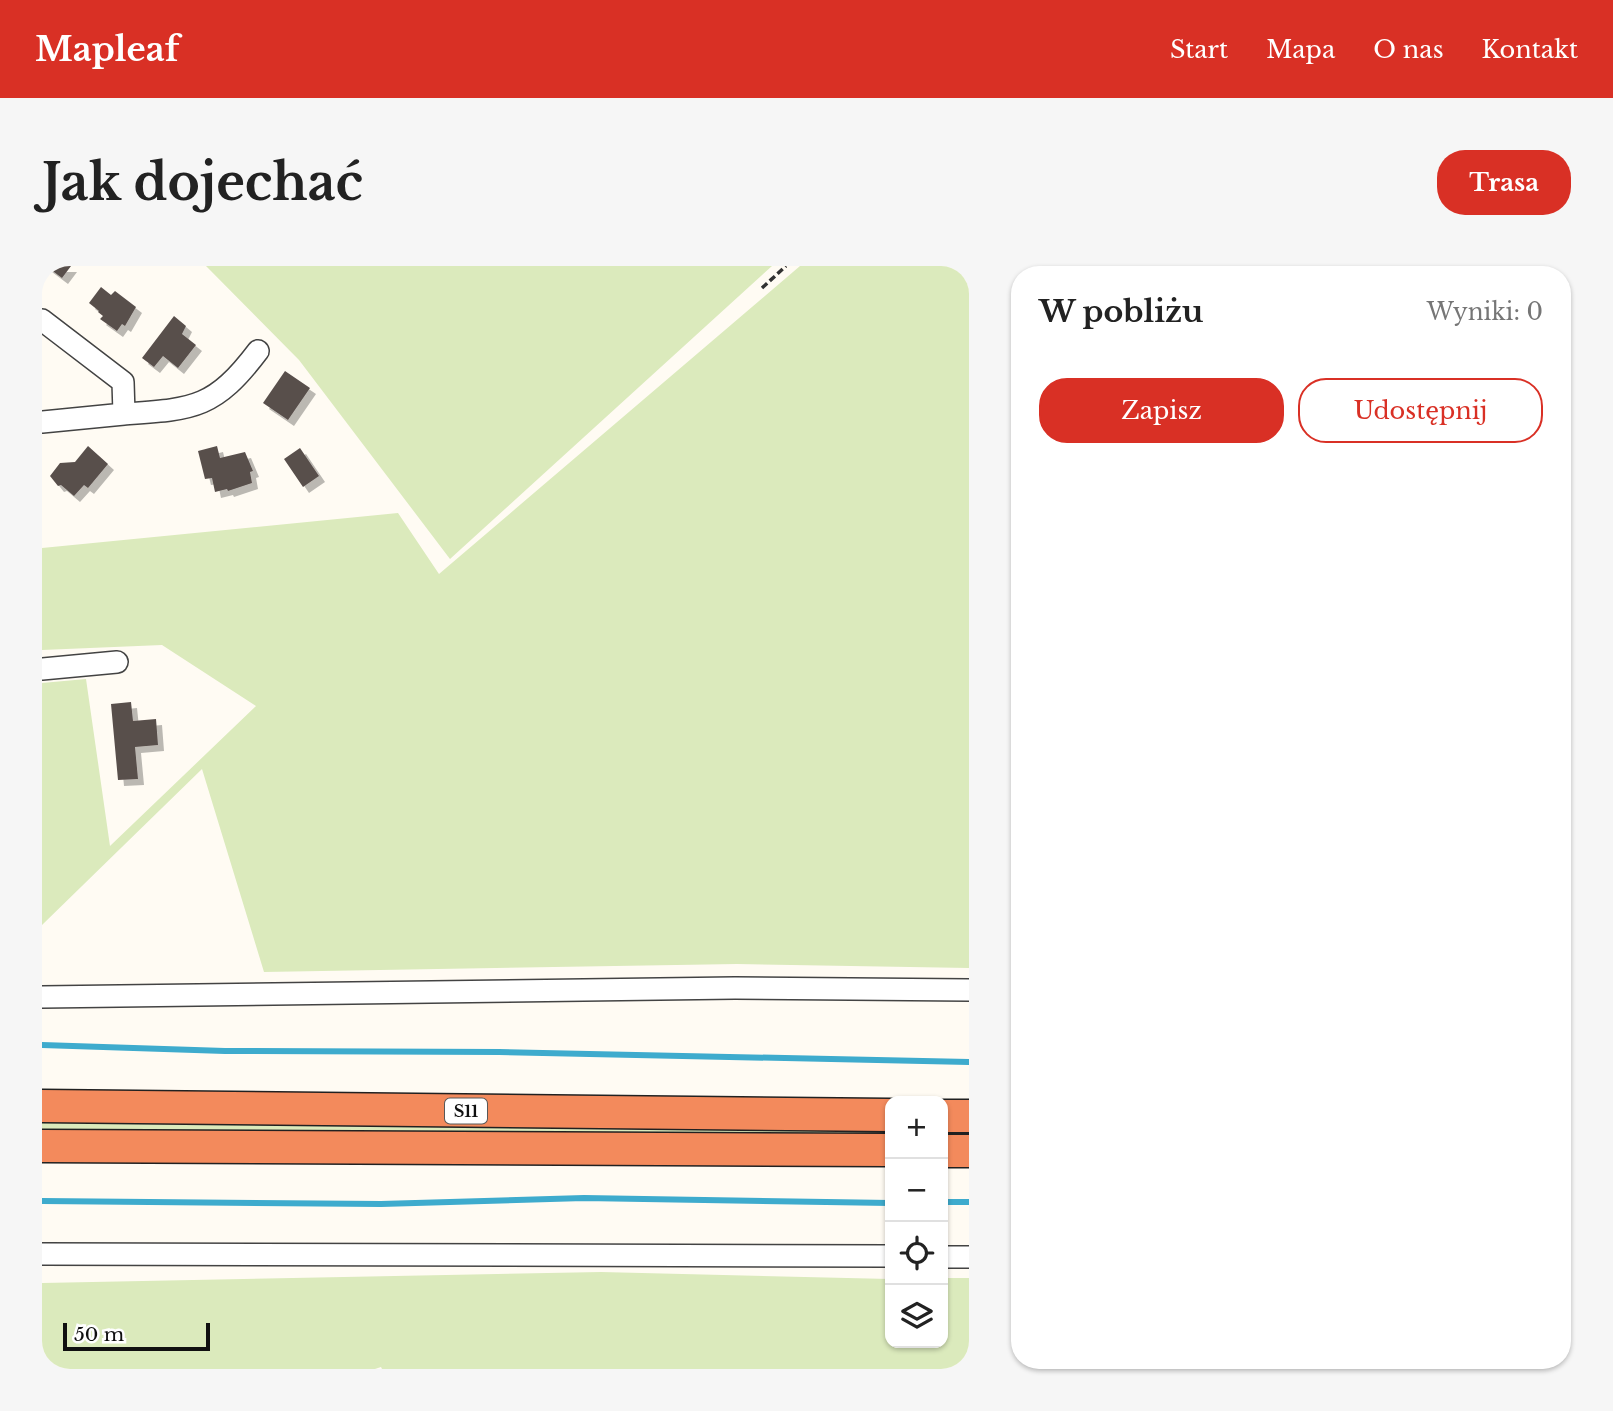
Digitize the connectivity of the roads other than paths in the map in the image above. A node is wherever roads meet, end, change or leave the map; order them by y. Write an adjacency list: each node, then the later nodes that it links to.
1 (42, 320): 3 (street)
2 (258, 351): 3 (street)
3 (124, 414): 4 (street)
4 (42, 422)
5 (117, 662): 6 (street)
6 (42, 669)
7 (969, 990): 8 (street)
8 (42, 997)
9 (42, 1106): 10 (highway, S11)
10 (885, 1115)
11 (948, 1116): 12 (highway)
12 (969, 1116)
13 (42, 1146): 14 (highway, S11)
14 (885, 1150)
15 (948, 1151): 16 (highway)
16 (969, 1151)
17 (42, 1254): 18 (street)
18 (885, 1256)
19 (948, 1257): 20 (street)
20 (969, 1257)

